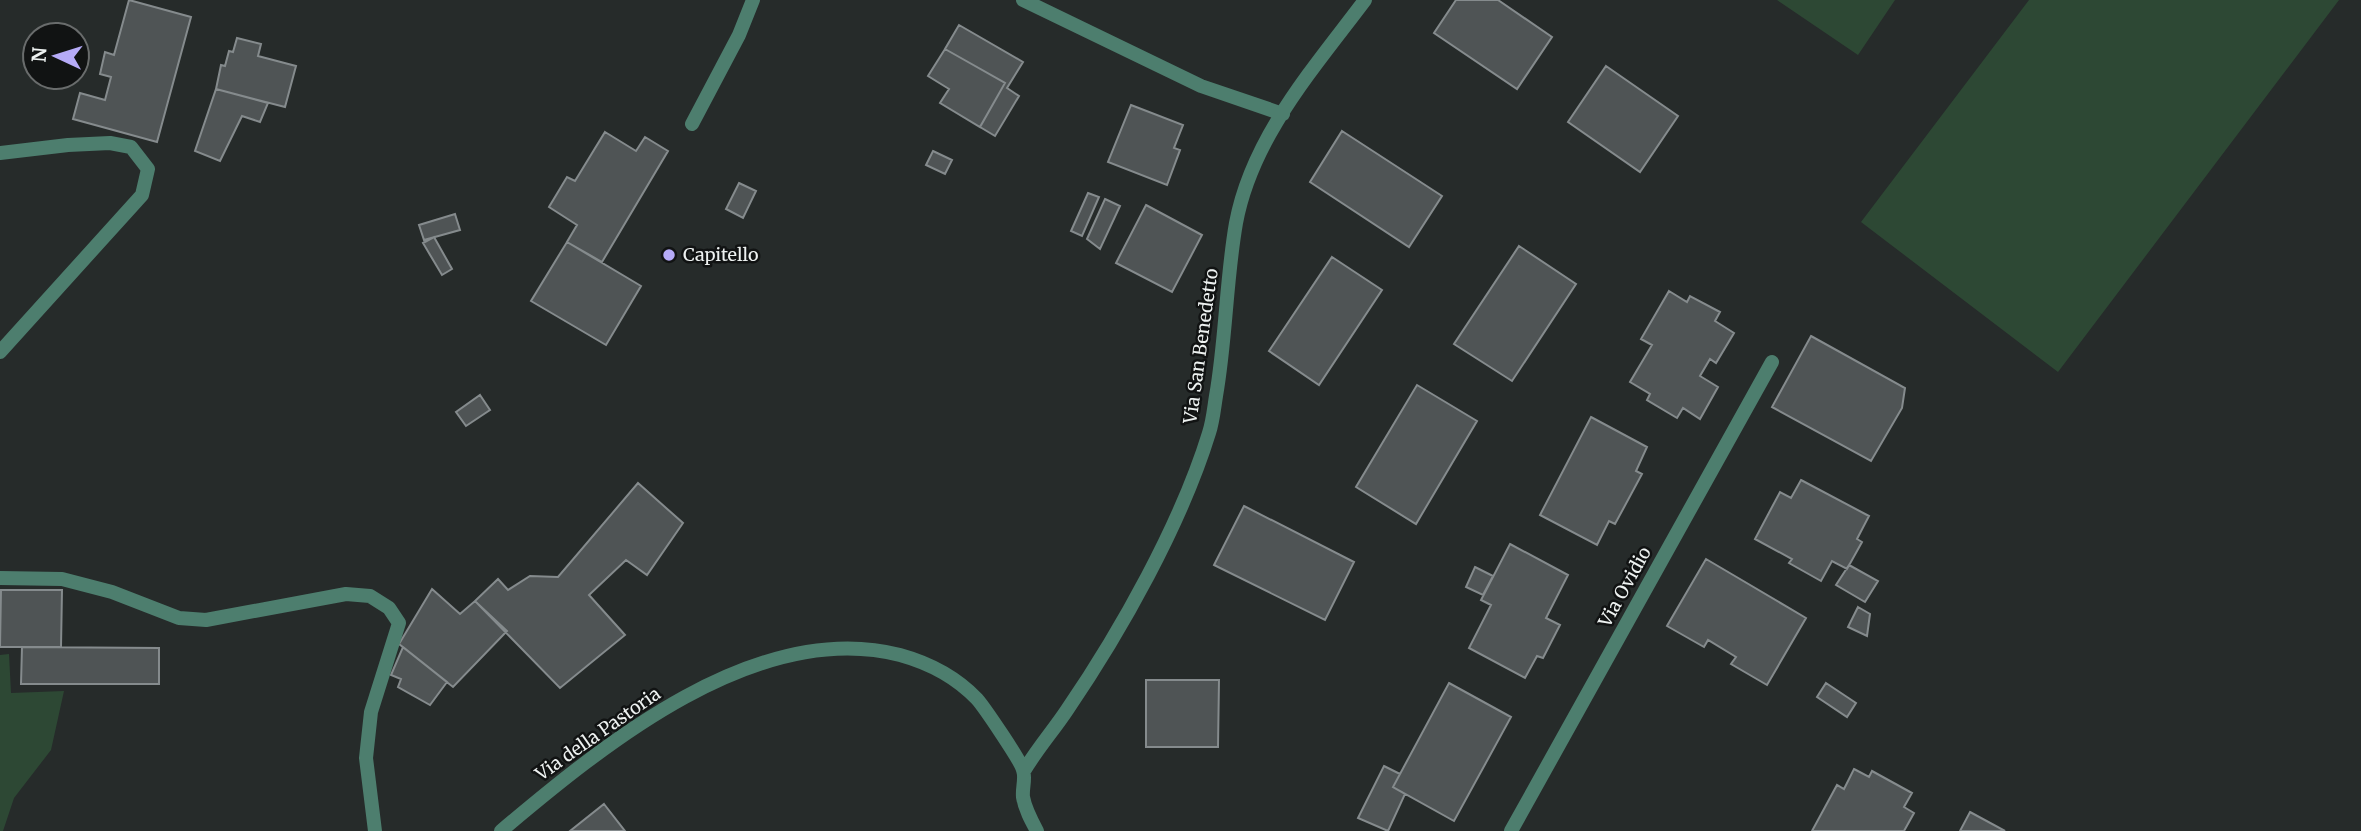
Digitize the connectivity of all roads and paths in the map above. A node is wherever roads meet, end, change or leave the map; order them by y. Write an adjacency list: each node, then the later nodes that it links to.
1 (753, 0): 5 (street)
2 (1023, 0): 4 (street)
3 (1365, 0): 4 (street, Via San Benedetto)
4 (1283, 114): 10 (street, Via San Benedetto)
5 (692, 124)
6 (0, 153): 7 (street)
7 (0, 352)
8 (1772, 362): 14 (street, Via Ovidio)
9 (0, 578): 11 (street)
10 (1024, 771): 12 (street, Via della Pastoria); 13 (street, Via della Pastoria)
11 (375, 831)
12 (501, 831)
13 (1037, 831)
14 (1511, 831)

